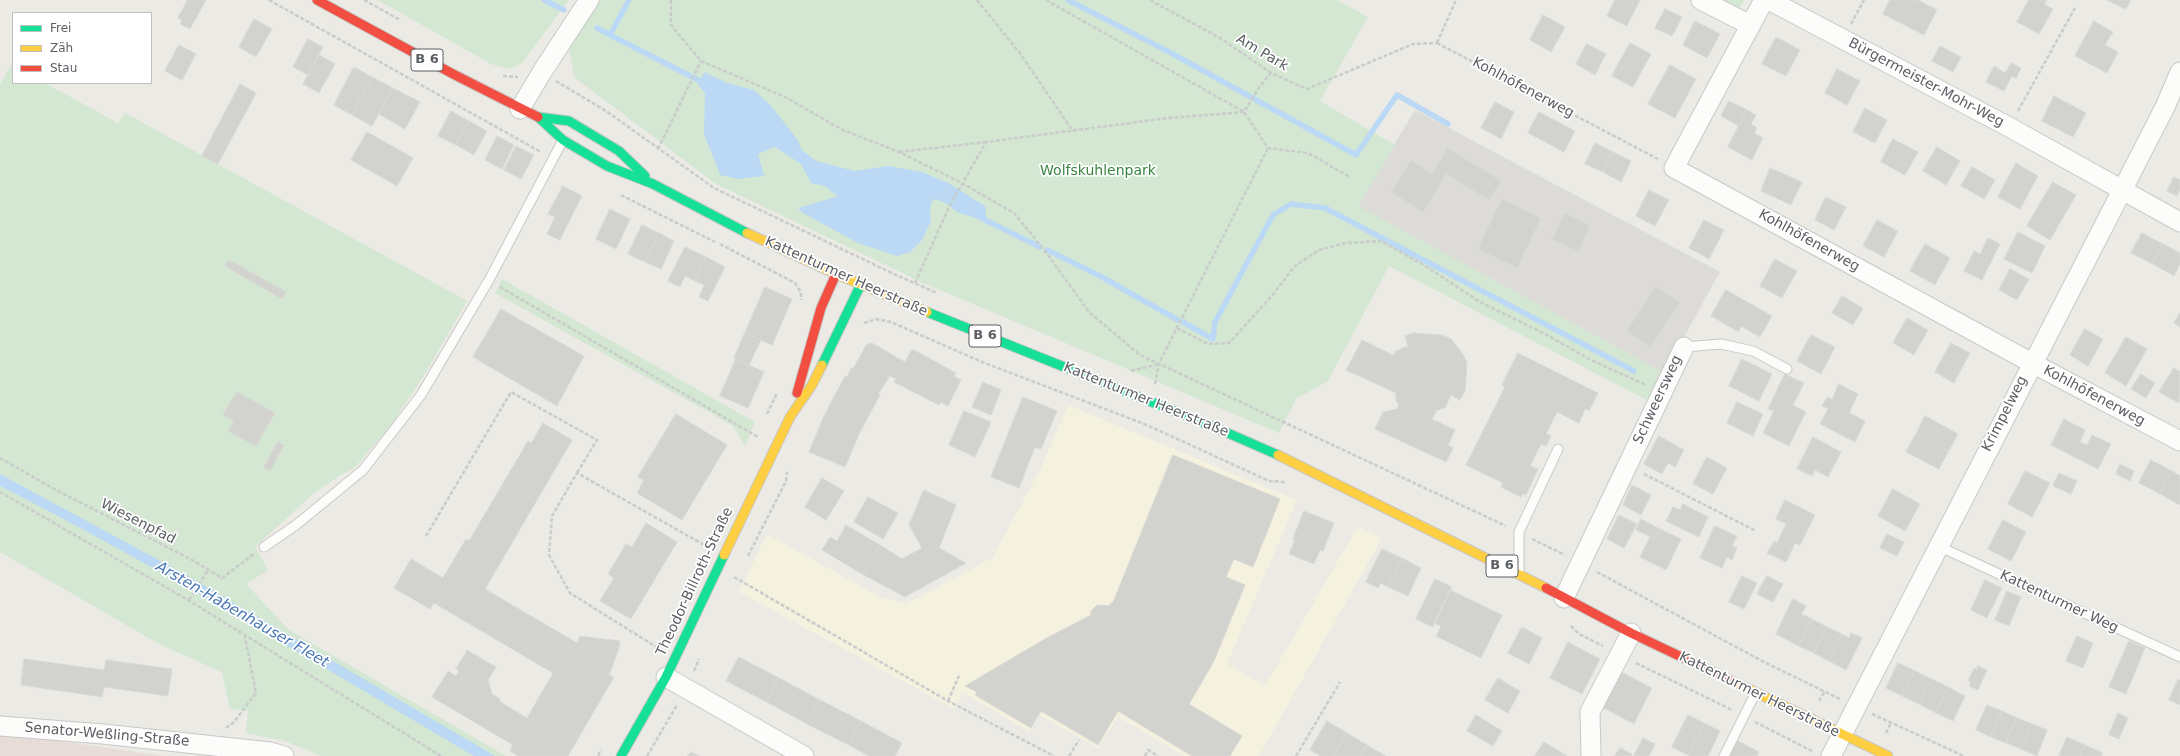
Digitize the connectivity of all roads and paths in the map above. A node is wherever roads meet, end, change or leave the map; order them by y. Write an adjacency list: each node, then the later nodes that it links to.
1 (269, 0): 34 (path)
2 (316, 0): 24 (main road, Kattenturmer Heerstraße / B 6)
3 (364, 0): 15 (path)
4 (590, 0): 23 (street)
5 (671, 0): 19 (path)
6 (977, 0): 28 (path)
7 (1046, 0): 25 (path)
8 (1150, 0): 21 (path, Am Park)
9 (1456, 0): 18 (path)
10 (1701, 0): 16 (street)
11 (1764, 0): 16 (street)
12 (1769, 0): 17 (street, Bürgermeister-Mohr-Weg)
13 (1864, 0): 17 (path, Bürgermeister-Mohr-Weg)
14 (2075, 8): 27 (path, Bürgermeister-Mohr-Weg)
15 (405, 23)
16 (1750, 25): 35 (street)
17 (1843, 38): 27 (street, Bürgermeister-Mohr-Weg)
18 (1437, 43): 21 (path, Am Park); 35 (path, Kohlhöfenerweg)
19 (701, 61): 32 (path); 33 (path)
20 (2180, 72): 39 (street, Krimpelweg)
21 (1271, 73): 25 (path)
22 (500, 76): 23 (path)
23 (538, 79): 24 (street); 32 (path)
24 (520, 109): 26 (main road, Kattenturmer Heerstraße / B 6)
25 (1244, 112): 28 (path); 31 (path)
26 (538, 117): 29 (main road, Kattenturmer Heerstraße / B 6); 38 (main road, Kattenturmer Heerstraße / B 6)
27 (2009, 127): 39 (street, Bürgermeister-Mohr-Weg)
28 (1073, 131): 30 (path)
29 (563, 140): 34 (lane); 38 (main road, Kattenturmer Heerstraße / B 6)
30 (986, 142): 33 (path); 37 (path)
31 (1268, 148): 36 (path); 49 (path)
32 (658, 149): 44 (path)
33 (899, 152): 37 (path)
34 (553, 158): 43 (lane)
35 (1674, 168): 52 (street, Kohlhöfenerweg)
36 (1350, 177)
37 (962, 183): 44 (path); 51 (path)
38 (653, 184): 42 (main road, Kattenturmer Heerstraße / B 6)
39 (2122, 191): 41 (street, Bürgermeister-Mohr-Weg); 52 (street, Krimpelweg)
40 (617, 193): 47 (path)
41 (2180, 222)
42 (836, 274): 45 (main road, Kattenturmer Heerstraße / B 6); 58 (main road, Theodor-Billroth-Straße)
43 (489, 280): 61 (path); 76 (lane)
44 (914, 283): 46 (path)
45 (861, 284): 57 (main road, Kattenturmer Heerstraße / B 6); 58 (main road, Theodor-Billroth-Straße)
46 (943, 295)
47 (801, 307)
48 (862, 324): 68 (path)
49 (1176, 328): 51 (path); 56 (path)
50 (1684, 347): 53 (lane, Schweersweg); 56 (street, Schweersweg)
51 (1159, 363): 54 (path); 57 (path); 71 (path)
52 (2032, 363): 62 (street, Kohlhöfenerweg); 75 (street, Krimpelweg)
53 (1787, 369)
54 (1129, 372)
55 (780, 387): 59 (path)
56 (1662, 393): 66 (street, Schweersweg)
57 (1149, 401): 82 (main road, Kattenturmer Heerstraße / B 6)
58 (790, 417): 78 (main road, Theodor-Billroth-Straße)
59 (764, 422)
60 (762, 429): 61 (path)
61 (759, 437): 63 (path)
62 (2180, 441)
63 (756, 444)
64 (1558, 449): 71 (lane)
65 (0, 458): 81 (path, Wiesenpfad)
66 (1627, 466): 70 (path); 79 (street, Schweersweg)
67 (577, 473): 72 (path); 74 (path); 89 (path)
68 (1288, 482)
69 (0, 492): 84 (path)
70 (1756, 531)
71 (1519, 532): 79 (path); 82 (lane)
72 (426, 536)
73 (710, 539): 74 (path)
74 (707, 546): 77 (path); 78 (path)
75 (1938, 546): 92 (lane, Kattenturmer Weg); 100 (street, Krimpelweg)
76 (264, 547): 81 (path, Wiesenpfad)
77 (703, 553)
78 (724, 556): 80 (main road, Theodor-Billroth-Straße)
79 (1581, 563): 83 (street, Schweersweg); 100 (path)
80 (718, 568): 93 (main road, Theodor-Billroth-Straße); 99 (path)
81 (208, 570): 84 (path)
82 (1519, 574): 83 (main road, Kattenturmer Heerstraße / B 6)
83 (1564, 598): 86 (main road, Kattenturmer Heerstraße / B 6)
84 (189, 600): 87 (path)
85 (1569, 623): 91 (path)
86 (1631, 633): 91 (street); 98 (main road, Kattenturmer Heerstraße / B 6)
87 (245, 635): 105 (path); 109 (path)
88 (661, 641): 89 (path)
89 (658, 648): 90 (path); 93 (path)
90 (655, 653)
91 (1619, 654): 101 (path); 118 (street)
92 (2180, 657)
93 (675, 659): 94 (path); 96 (main road, Theodor-Billroth-Straße)
94 (695, 667)
95 (959, 676): 99 (path)
96 (666, 677): 111 (main road, Theodor-Billroth-Straße); 112 (street)
97 (1340, 682): 117 (path)
98 (1755, 694): 101 (lane); 103 (main road, Kattenturmer Heerstraße / B 6)
99 (948, 700): 113 (path)
100 (1856, 706): 103 (street, Krimpelweg); 121 (path)
101 (1744, 716): 107 (path); 119 (lane)
102 (0, 726): 105 (street, Senator-Weßling-Straße)
103 (1842, 735): 107 (street, Krimpelweg); 120 (main road, Kattenturmer Heerstraße / B 6)
104 (1079, 740): 114 (path)
105 (201, 744): 108 (street, Senator-Weßling-Straße)
106 (605, 744): 110 (path)
107 (1823, 754)
108 (284, 756)
109 (441, 756)
110 (598, 756)
111 (620, 756)
112 (804, 756)
113 (1054, 756)
114 (1069, 756)
115 (1145, 756): 116 (path)
116 (1158, 756)
117 (1296, 756)
118 (1591, 756)
119 (1724, 756)
120 (1888, 756)
121 (1964, 756)

